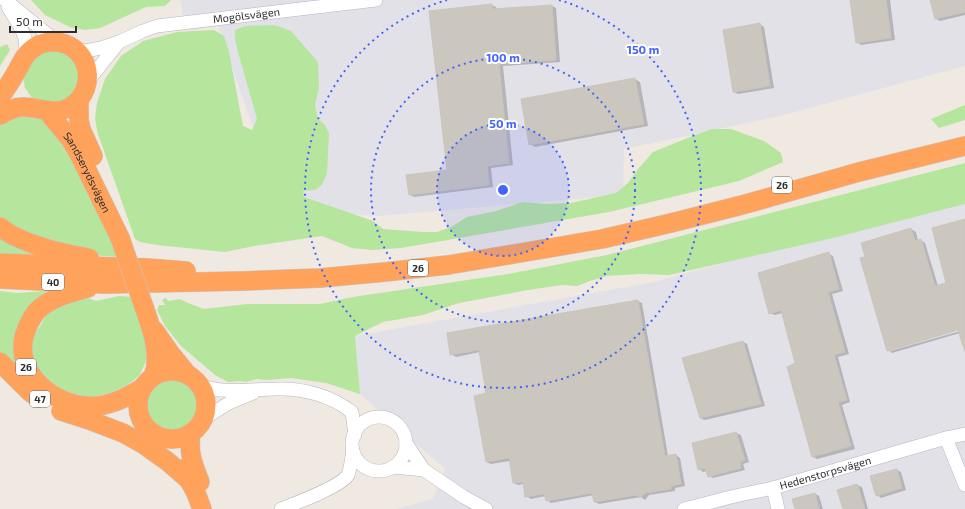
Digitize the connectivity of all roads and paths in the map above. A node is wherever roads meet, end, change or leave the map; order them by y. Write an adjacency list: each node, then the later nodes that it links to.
1 (4, 0): 5 (street); 6 (street)
2 (376, 0): 3 (street, Mogölsvägen)
3 (322, 3): 4 (street, Mogölsvägen)
4 (119, 42): 5 (street, Mogölsvägen); 7 (street, Mogölsvägen)
5 (65, 45): 6 (highway); 7 (highway)
6 (22, 62): 8 (highway); 10 (highway)
7 (88, 81): 9 (highway)
8 (0, 97)
9 (79, 100): 10 (highway); 15 (highway, Sandserydsvägen)
10 (43, 110): 11 (highway); 15 (highway, Sandserydsvägen)
11 (0, 115)
12 (965, 138): 17 (highway, 26)
13 (965, 146): 19 (highway, 26)
14 (0, 227): 17 (highway, 26)
15 (120, 238): 20 (highway, Sandserydsvägen, bridge)
16 (0, 263): 17 (highway, 40)
17 (147, 268)
18 (0, 279): 19 (highway, 40)
19 (105, 284): 23 (highway, 26)
20 (146, 314): 22 (highway, Sandserydsvägen); 23 (highway, Sandserydsvägen)
21 (0, 362): 28 (highway, 47)
22 (195, 380): 23 (highway, 26); 24 (street); 26 (highway)
23 (147, 382): 29 (highway)
24 (260, 390): 25 (street); 26 (street)
25 (352, 412): 27 (street); 31 (street)
26 (203, 418): 30 (highway)
27 (378, 418): 31 (street); 35 (street)
28 (89, 420): 29 (highway, 47); 41 (highway)
29 (141, 421): 33 (highway)
30 (191, 433): 33 (highway); 45 (highway)
31 (355, 434): 36 (street)
32 (965, 434): 34 (street, Hedenstorpsvägen)
33 (156, 436): 41 (highway)
34 (946, 438): 42 (street); 43 (street, Hedenstorpsvägen)
35 (406, 443): 37 (street); 39 (street)
36 (354, 451): 38 (street); 40 (street)
37 (393, 467): 38 (street); 39 (street)
38 (367, 468): 40 (street)
39 (424, 470): 47 (street)
40 (348, 474): 46 (street)
41 (189, 480): 44 (highway)
42 (965, 485)
43 (773, 488): 48 (street, Hedenstorpsvägen); 49 (street)
44 (202, 509)
45 (210, 509)
46 (281, 509)
47 (486, 509)
48 (684, 509)
49 (778, 509)

